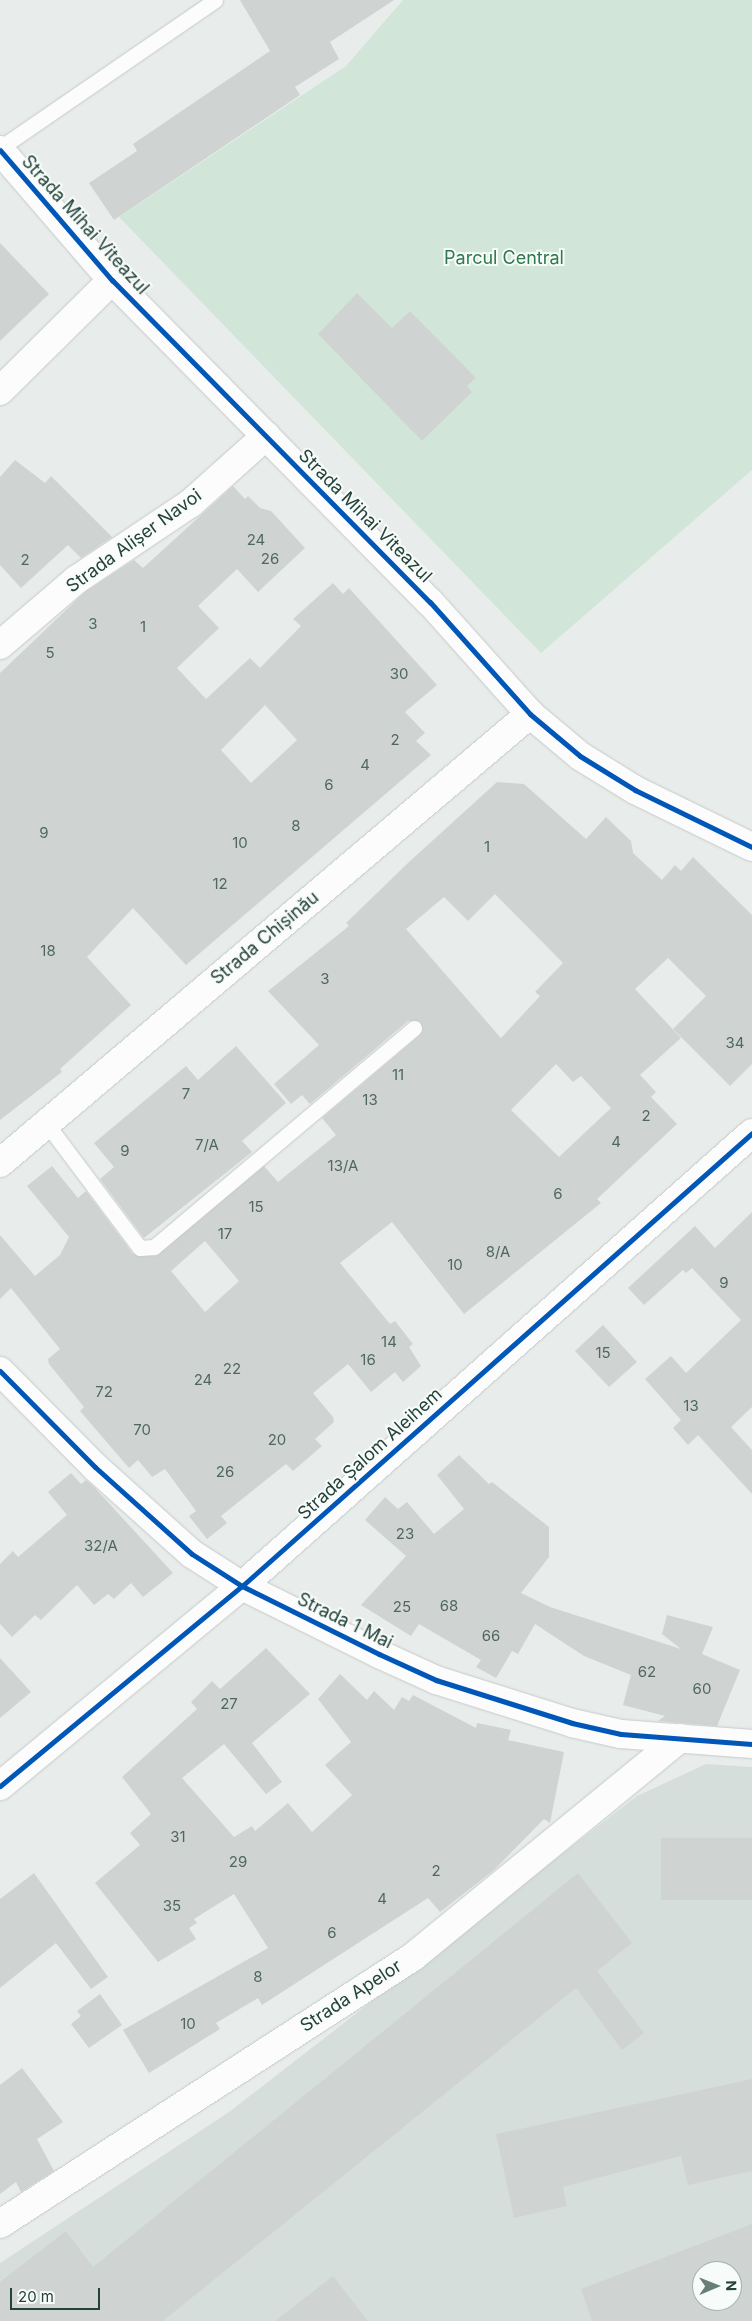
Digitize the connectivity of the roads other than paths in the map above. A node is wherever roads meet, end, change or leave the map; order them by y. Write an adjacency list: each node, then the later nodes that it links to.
1 (215, 0): 2 (lane)
2 (198, 5): 3 (lane)
3 (0, 149): 4 (street, Strada Mihai Viteazul)
4 (112, 280): 5 (street); 6 (street, Strada Mihai Viteazul)
5 (0, 391)
6 (266, 436): 7 (street, Strada Alișer Navoi); 8 (street, Strada Mihai Viteazul)
7 (0, 645)
8 (530, 714): 9 (street, Strada Mihai Viteazul); 11 (street, Strada Chișinău)
9 (752, 847)
10 (414, 1028): 11 (lane)
11 (46, 1123): 13 (street, Strada Chișinău)
12 (752, 1133): 15 (street, Strada Șalom Aleihem)
13 (0, 1163)
14 (0, 1371): 15 (street, Strada 1 Mai)
15 (242, 1586): 16 (street, Strada 1 Mai); 18 (street, Strada Șalom Aleihem)
16 (680, 1738): 17 (street, Strada 1 Mai); 19 (street, Strada Apelor)
17 (752, 1744)
18 (0, 1786)
19 (0, 2224)

